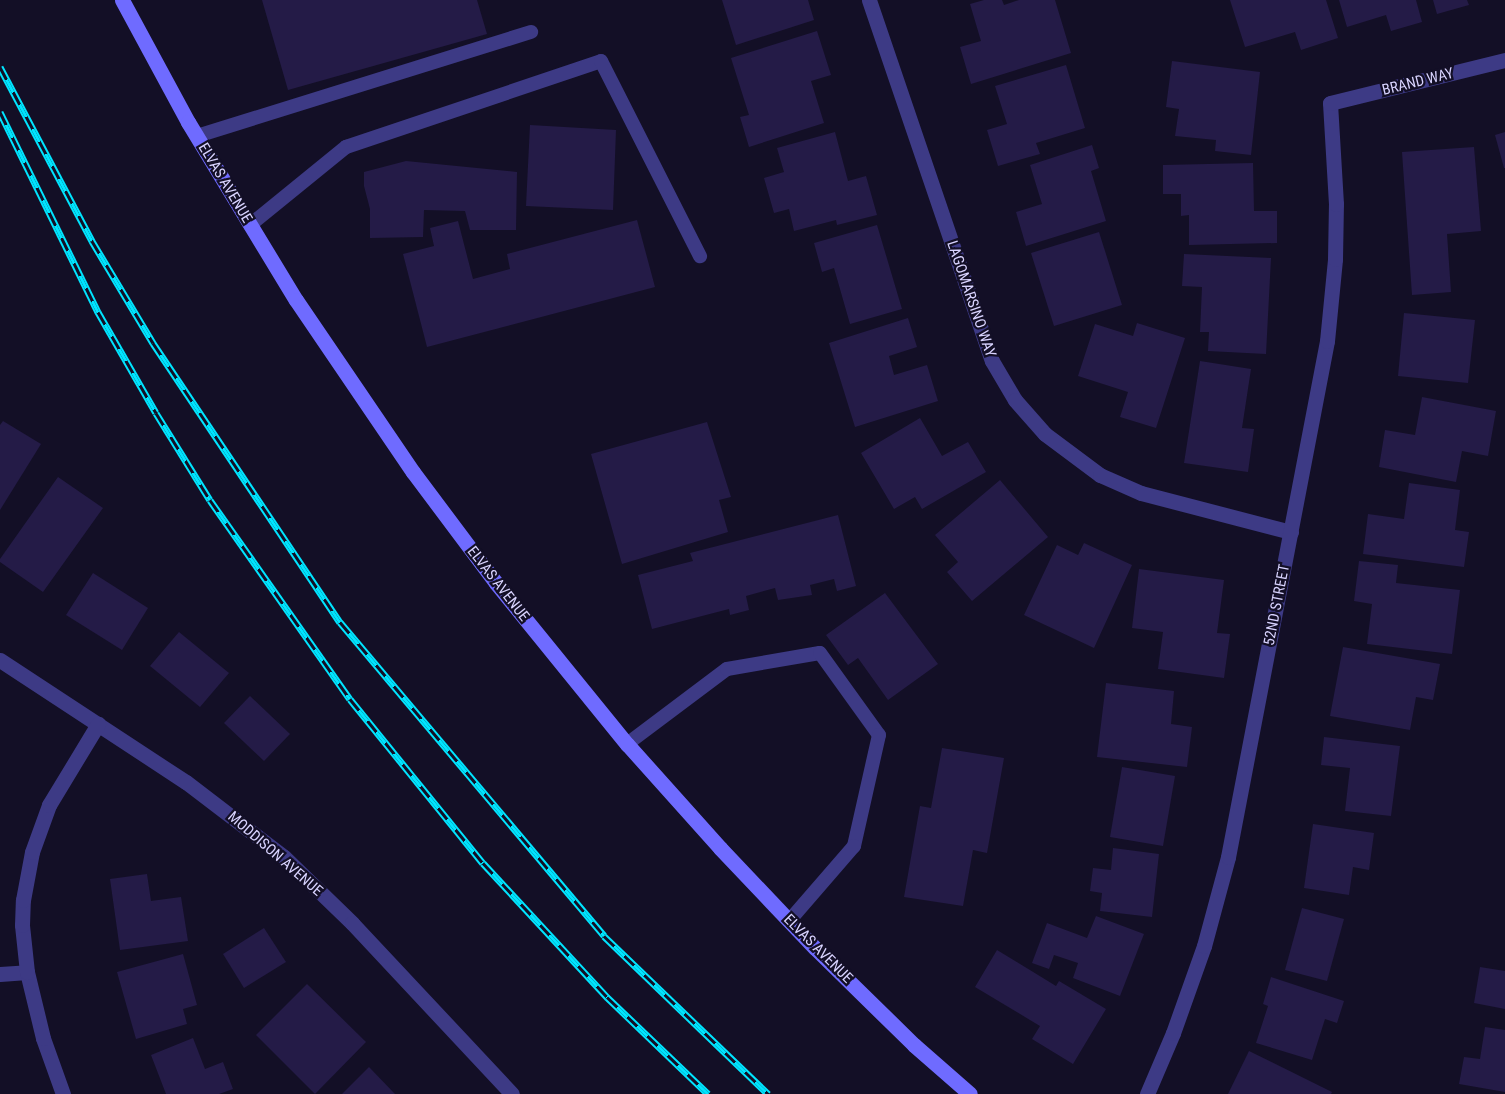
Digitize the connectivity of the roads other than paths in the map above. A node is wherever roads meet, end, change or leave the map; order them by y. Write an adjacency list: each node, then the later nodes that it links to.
1 (122, 0): 6 (street, ELVAS AVENUE)
2 (869, 0): 9 (street, LAGOMARSINO WAY)
3 (531, 32): 6 (lane)
4 (1505, 60): 5 (street, BRAND WAY)
5 (1330, 103): 9 (street, 52ND STREET)
6 (196, 136): 7 (street, ELVAS AVENUE)
7 (250, 225): 8 (lane); 12 (street, ELVAS AVENUE)
8 (700, 256)
9 (1291, 532): 19 (street, 52ND STREET)
10 (0, 660): 11 (street, MODDISON AVENUE)
11 (98, 724): 14 (street); 17 (street, MODDISON AVENUE)
12 (627, 744): 13 (street, ELVAS AVENUE); 13 (lane)
13 (789, 921): 18 (street, ELVAS AVENUE)
14 (27, 972): 15 (street); 16 (street)
15 (0, 974)
16 (63, 1094)
17 (512, 1094)
18 (970, 1094)
19 (1147, 1094)

